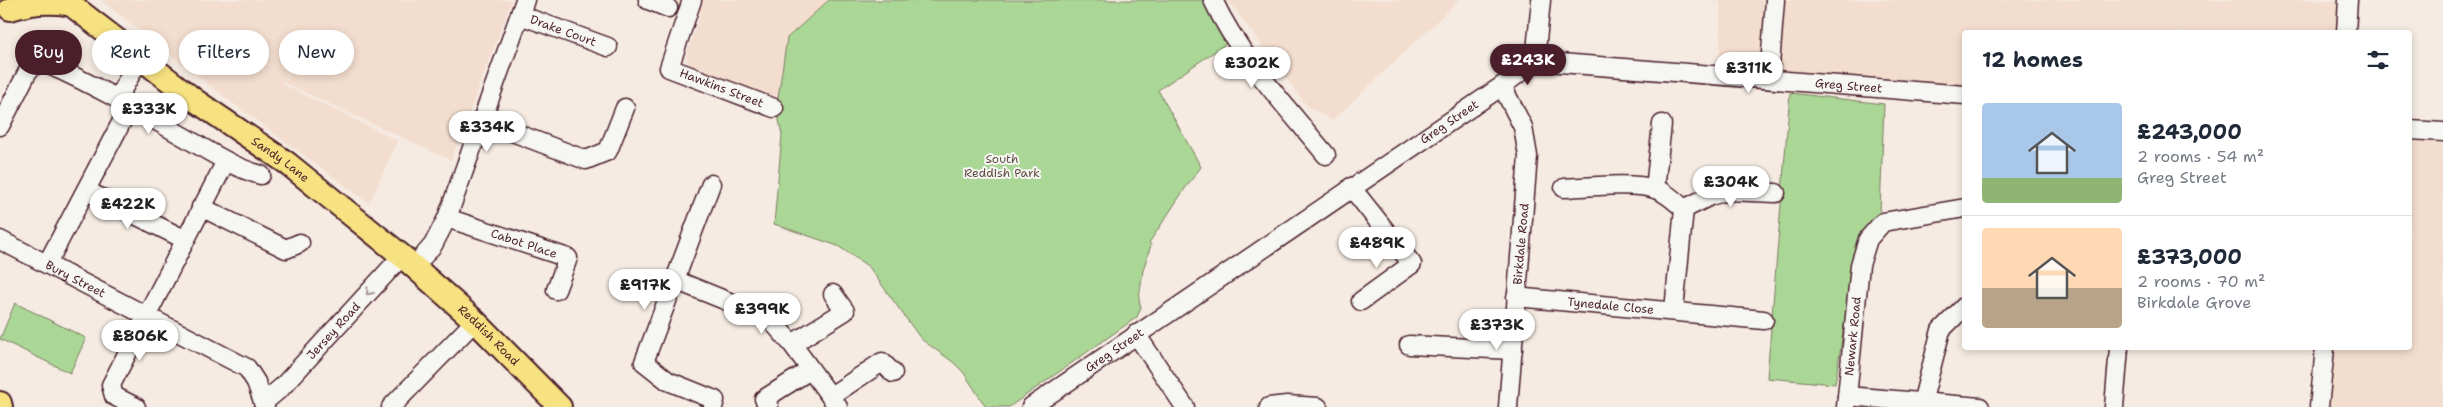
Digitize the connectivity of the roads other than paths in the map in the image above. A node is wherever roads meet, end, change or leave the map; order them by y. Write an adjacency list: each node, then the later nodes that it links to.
1 (648, 0): 9 (street)
2 (692, 0): 22 (street, Hawkins Street)
3 (1213, 0): 28 (street)
4 (1541, 0): 14 (street)
5 (1776, 0): 17 (street)
6 (2348, 0): 12 (street)
7 (66, 2): 10 (main road, Sandy Lane); 11 (main road, Sandy Lane)
8 (522, 8): 13 (street, Drake Court); 23 (street, Jersey Road)
9 (668, 8)
10 (7, 10)
11 (103, 30)
12 (2346, 30)
13 (608, 47)
14 (1534, 61): 17 (street, Greg Street); 18 (street, Greg Street)
15 (133, 75): 20 (street)
16 (162, 75): 44 (main road, Sandy Lane)
17 (1769, 79): 19 (street, Greg Street)
18 (1502, 86): 32 (street, Greg Street); 49 (street, Birkdale Road)
19 (1962, 95)
20 (123, 102): 25 (street, Sandy Lane); 29 (street, Sandy Lane); 35 (street)
21 (625, 108): 23 (street)
22 (774, 108)
23 (481, 120): 40 (street, Jersey Road)
24 (1662, 124): 34 (street)
25 (0, 126)
26 (2412, 130): 27 (street)
27 (2443, 132)
28 (1326, 155)
29 (226, 161): 30 (street, Sandy Lane); 37 (street)
30 (261, 175)
31 (711, 184): 46 (street)
32 (1351, 187): 50 (street); 56 (street, Greg Street)
33 (1564, 188): 34 (street)
34 (1655, 189): 38 (street)
35 (87, 191): 41 (street); 45 (street)
36 (1776, 193): 38 (street)
37 (201, 207): 41 (street); 43 (street)
38 (1684, 209): 52 (street)
39 (1962, 209): 65 (street, Newark Road)
40 (446, 218): 44 (street, Jersey Road); 47 (street, Cabot Place)
41 (184, 239): 53 (street)
42 (0, 240): 45 (street, Bury Street)
43 (300, 244)
44 (408, 262): 55 (main road, Reddish Road); 67 (street, Jersey Road, one-way to 67)
45 (47, 264): 53 (street, Bury Street)
46 (675, 280): 57 (street); 73 (street)
47 (556, 290)
48 (833, 294): 57 (street)
49 (1516, 297): 52 (street, Tynedale Close); 59 (street, Birkdale Road)
50 (1361, 301)
51 (1962, 309): 68 (street)
52 (1674, 310): 54 (street, Tynedale Close)
53 (145, 316): 67 (street, Bury Street); 70 (street)
54 (1764, 320)
55 (475, 321): 71 (street); 72 (main road, Reddish Road)
56 (1136, 334): 75 (street, Greg Street); 76 (street)
57 (792, 344): 62 (street)
58 (1409, 345): 59 (street)
59 (1513, 350): 79 (street, Birkdale Road)
60 (2119, 350): 81 (street)
61 (2325, 350): 82 (street)
62 (810, 370): 64 (street); 74 (street)
63 (893, 373): 64 (street)
64 (834, 401)
65 (1847, 402): 68 (street)
66 (0, 403): 69 (main road)
67 (264, 405)
68 (1921, 405): 80 (street)
69 (1, 407)
70 (136, 407)
71 (391, 407)
72 (560, 407)
73 (713, 407)
74 (769, 407)
75 (1031, 407)
76 (1185, 407)
77 (1269, 407): 78 (street)
78 (1318, 407)
79 (1508, 407)
80 (1980, 407)
81 (2114, 407)
82 (2319, 407)

